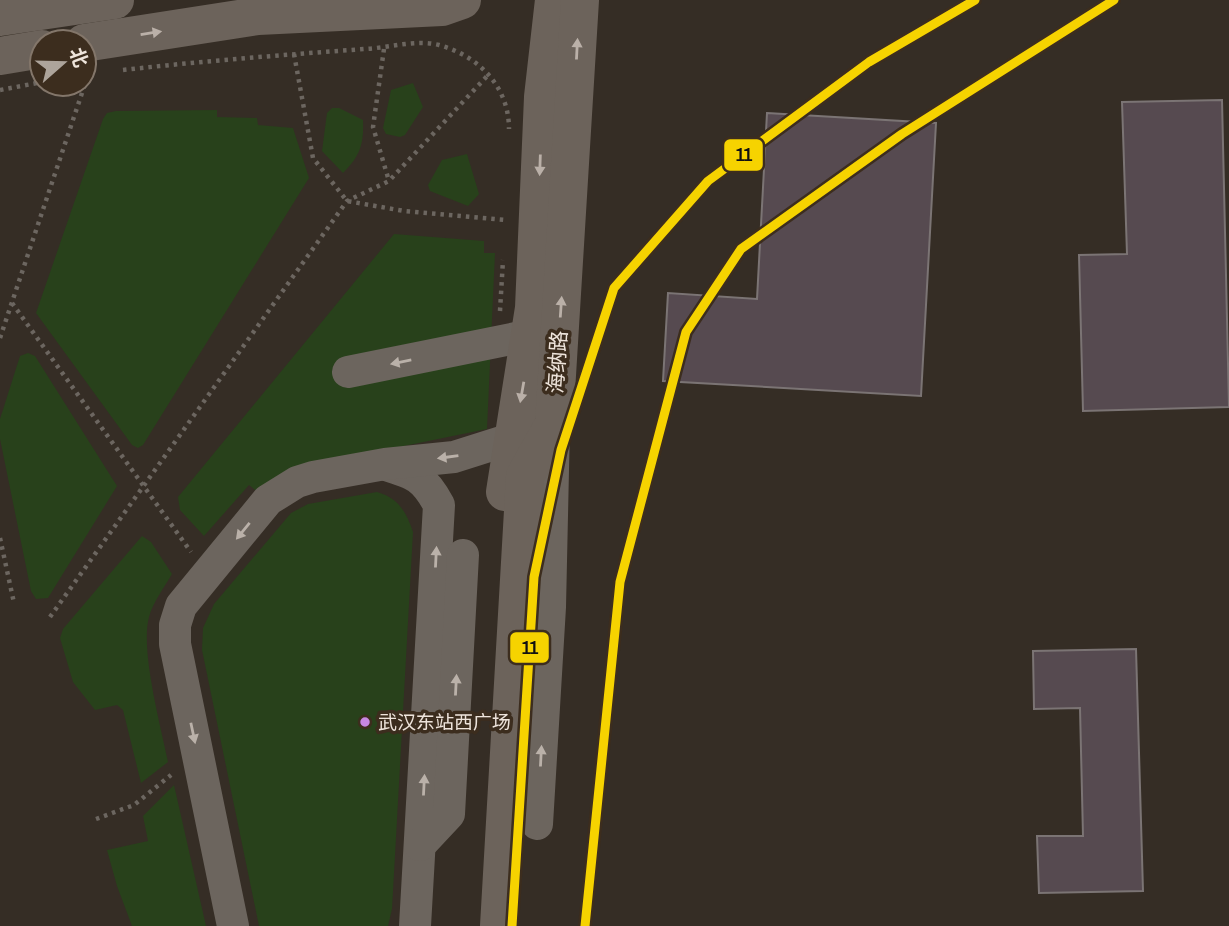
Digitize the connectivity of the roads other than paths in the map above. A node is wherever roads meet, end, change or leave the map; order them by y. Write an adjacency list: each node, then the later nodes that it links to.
1 (116, 0): 5 (main road)
2 (462, 0): 8 (main road, one-way to 2)
3 (554, 0): 9 (main road, 海纳路, one-way to 9)
4 (580, 0): 11 (main road, 海纳路, one-way to 4)
5 (0, 17)
6 (28, 51): 7 (main road)
7 (0, 56)
8 (98, 64)
9 (516, 325): 10 (lane, one-way to 10); 12 (main road, 海纳路, one-way to 12)
10 (348, 372)
11 (554, 424): 15 (lane, one-way to 11); 20 (main road, 海纳路)
12 (514, 438): 13 (lane, one-way to 13); 19 (main road, 海纳路)
13 (385, 464): 16 (lane, one-way to 13); 17 (lane, one-way to 17)
14 (463, 555): 16 (lane, one-way to 14)
15 (537, 824)
16 (421, 845): 18 (lane)
17 (233, 926)
18 (415, 926)
19 (482, 926)
20 (499, 926)

